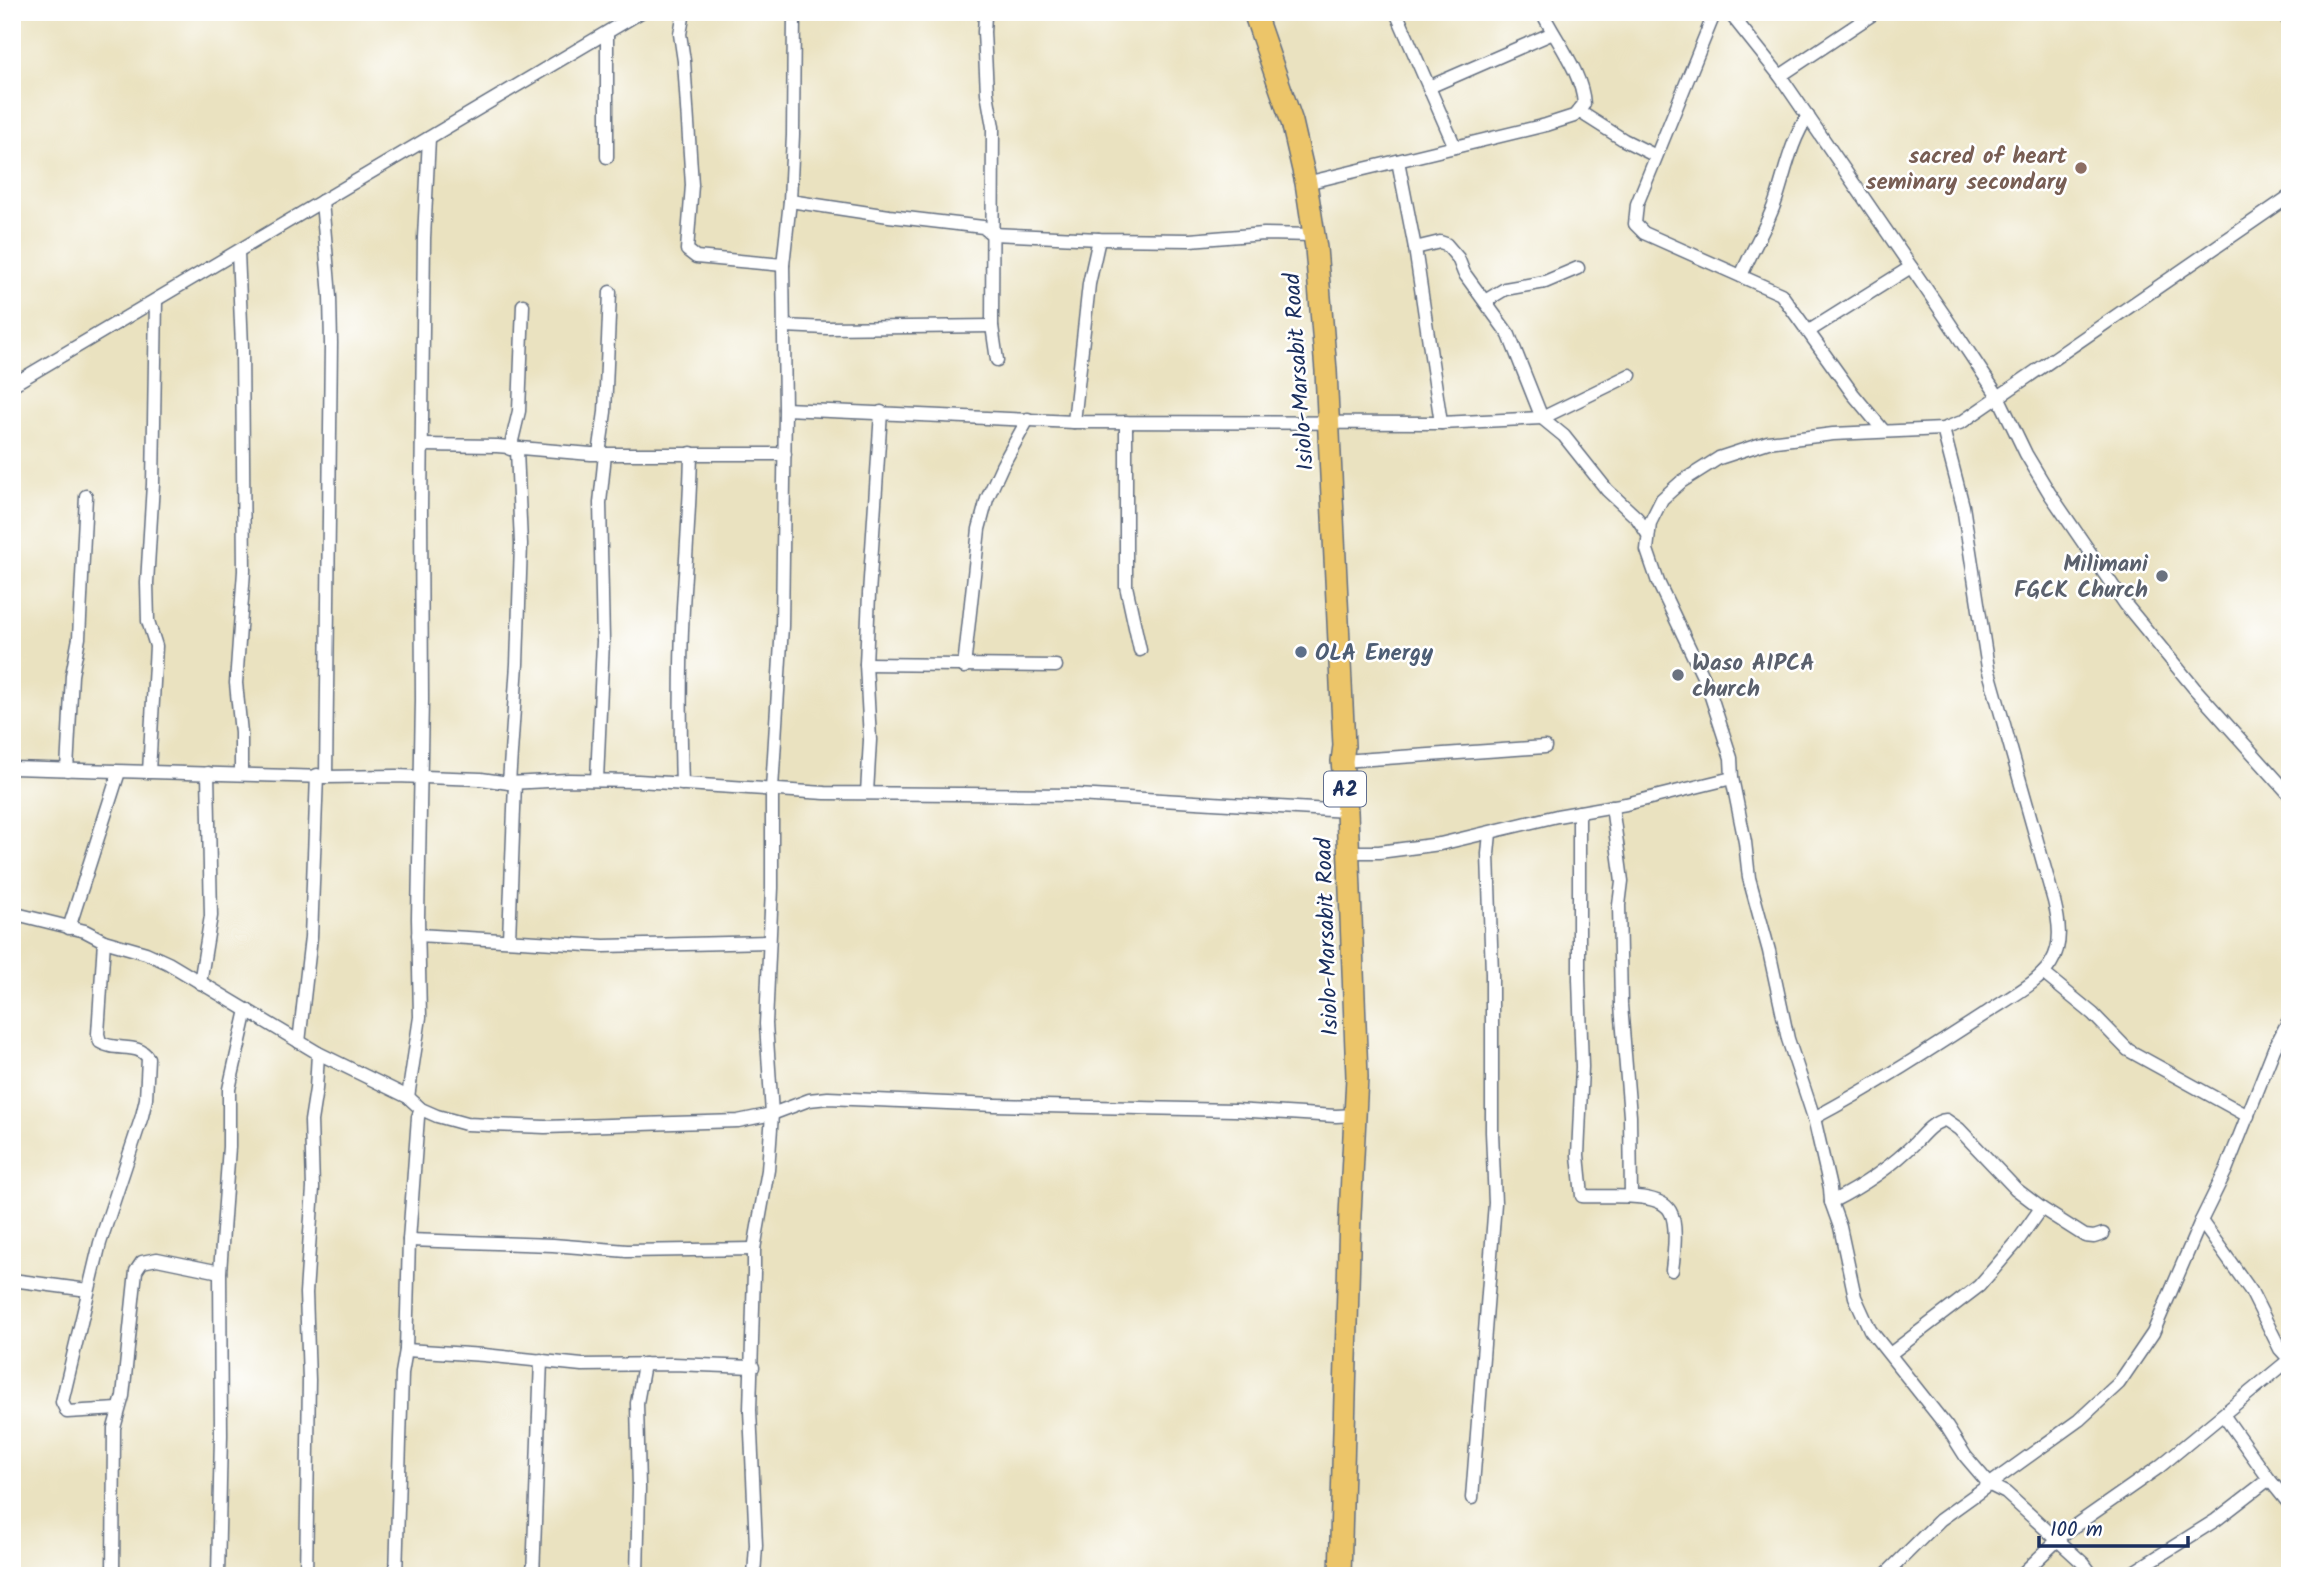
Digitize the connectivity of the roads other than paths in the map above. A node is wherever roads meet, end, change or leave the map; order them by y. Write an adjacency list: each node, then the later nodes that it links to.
1 (641, 12): 13 (street)
2 (684, 12): 33 (street)
3 (794, 12): 27 (street)
4 (989, 12): 28 (street)
5 (1254, 12): 24 (highway, Isiolo-Marsabit Road / A2)
6 (1396, 12): 16 (street)
7 (1542, 12): 14 (street)
8 (1714, 12): 21 (street)
9 (1729, 12): 15 (street)
10 (1876, 12): 15 (street)
11 (2282, 12): 12 (street)
12 (2290, 23)
13 (607, 33): 19 (street); 22 (street)
14 (1553, 33): 16 (street); 17 (street)
15 (1780, 76): 18 (street)
16 (1429, 87): 20 (street)
17 (1580, 112): 20 (street); 21 (street)
18 (1808, 116): 34 (street); 36 (street)
19 (429, 138): 26 (street); 58 (street)
20 (1455, 147): 23 (street)
21 (1656, 156): 36 (street)
22 (607, 157)
23 (1398, 160): 24 (street); 31 (street)
24 (1306, 183): 29 (highway, Isiolo-Marsabit Road / A2)
25 (2290, 195): 47 (street)
26 (322, 201): 32 (street); 77 (street)
27 (790, 201): 28 (street); 33 (street)
28 (992, 234): 30 (street); 42 (street)
29 (1314, 235): 30 (street); 55 (highway, Isiolo-Marsabit Road / A2)
30 (1099, 239): 52 (street)
31 (1415, 248): 39 (street); 54 (street)
32 (238, 252): 38 (street); 76 (street)
33 (783, 265): 41 (street)
34 (1911, 267): 43 (street); 47 (street)
35 (1578, 268): 39 (street)
36 (1741, 276): 43 (street)
37 (610, 292): 61 (street)
38 (156, 299): 46 (street); 74 (street)
39 (1485, 301): 50 (street)
40 (523, 305): 59 (street)
41 (784, 326): 42 (street); 48 (street)
42 (992, 326): 44 (street)
43 (1809, 331): 57 (street)
44 (997, 360)
45 (1630, 375): 50 (street)
46 (12, 386)
47 (1998, 396): 56 (street); 85 (street)
48 (785, 409): 49 (street); 62 (street)
49 (881, 412): 51 (street); 66 (street)
50 (1542, 418): 54 (street); 64 (street)
51 (1028, 419): 52 (street); 68 (street)
52 (1074, 422): 53 (street)
53 (1126, 422): 55 (street); 65 (street)
54 (1441, 423): 55 (street)
55 (1328, 424): 70 (highway, Isiolo-Marsabit Road / A2)
56 (1943, 429): 57 (street); 97 (street)
57 (1883, 430): 64 (street)
58 (422, 445): 59 (street); 78 (street)
59 (514, 449): 61 (street); 81 (street)
60 (691, 453): 61 (street); 62 (street); 82 (street)
61 (602, 454): 80 (street)
62 (785, 454): 83 (street)
63 (86, 496): 72 (street)
64 (1647, 533): 79 (street)
65 (1140, 650)
66 (866, 664): 68 (street); 84 (street)
67 (1056, 666): 68 (street)
68 (964, 667)
69 (1545, 747): 70 (street)
70 (1342, 761): 87 (highway, Isiolo-Marsabit Road / A2)
71 (12, 768): 72 (street)
72 (67, 770): 73 (street)
73 (119, 772): 74 (street); 92 (street)
74 (149, 772): 75 (street)
75 (208, 773): 76 (street); 98 (street)
76 (241, 774): 77 (street)
77 (322, 776): 78 (street); 101 (street)
78 (419, 777): 81 (street); 93 (street)
79 (1732, 778): 86 (street); 108 (street)
80 (597, 780): 81 (street); 82 (street)
81 (512, 783): 94 (street)
82 (682, 784): 83 (street)
83 (772, 789): 84 (street); 96 (street)
84 (867, 793): 87 (street)
85 (2290, 795)
86 (1612, 806): 88 (street); 109 (street)
87 (1347, 811): 90 (highway, Isiolo-Marsabit Road / A2)
88 (1579, 811): 89 (street); 109 (street)
89 (1490, 833): 90 (street); 130 (street)
90 (1349, 852): 106 (highway, Isiolo-Marsabit Road / A2)
91 (12, 913): 92 (street)
92 (69, 928): 95 (street)
93 (418, 935): 94 (street); 103 (street)
94 (509, 939): 96 (street)
95 (104, 941): 98 (street); 119 (street)
96 (769, 942): 105 (street)
97 (2043, 973): 107 (street); 108 (street)
98 (200, 983): 99 (street)
99 (247, 1010): 101 (street); 117 (street)
100 (2290, 1018): 107 (street)
101 (299, 1042): 102 (street)
102 (318, 1053): 103 (street); 135 (street)
103 (408, 1097): 104 (street)
104 (421, 1109): 105 (street); 114 (street)
105 (772, 1114): 106 (street); 115 (street)
106 (1354, 1115): 140 (highway, Isiolo-Marsabit Road / A2)
107 (2248, 1116): 112 (street)
108 (1814, 1118): 110 (street)
109 (1631, 1196): 116 (street)
110 (1831, 1202): 111 (street); 121 (street)
111 (2041, 1208): 113 (street); 121 (street)
112 (2201, 1221): 123 (street); 129 (street)
113 (2103, 1234)
114 (409, 1240): 115 (street); 120 (street)
115 (754, 1250): 125 (street)
116 (1672, 1270)
117 (220, 1272): 126 (street); 134 (street)
118 (12, 1280): 119 (street)
119 (88, 1290): 126 (street)
120 (406, 1350): 122 (street); 136 (street)
121 (1890, 1354): 129 (street)
122 (541, 1360): 124 (street); 137 (street)
123 (2289, 1360): 127 (street)
124 (644, 1364): 125 (street); 138 (street)
125 (752, 1367): 139 (street)
126 (118, 1409): 133 (street)
127 (2224, 1416): 128 (street); 132 (street)
128 (2269, 1479): 131 (street); 144 (street)
129 (1990, 1485): 132 (street); 141 (street)
130 (1472, 1498)
131 (2290, 1505)
132 (2056, 1541): 142 (street); 143 (street)
133 (113, 1576)
134 (218, 1576)
135 (306, 1576)
136 (397, 1576)
137 (533, 1576)
138 (637, 1576)
139 (754, 1576)
140 (1340, 1576)
141 (1884, 1576)
142 (2020, 1576)
143 (2093, 1576)
144 (2127, 1576)

